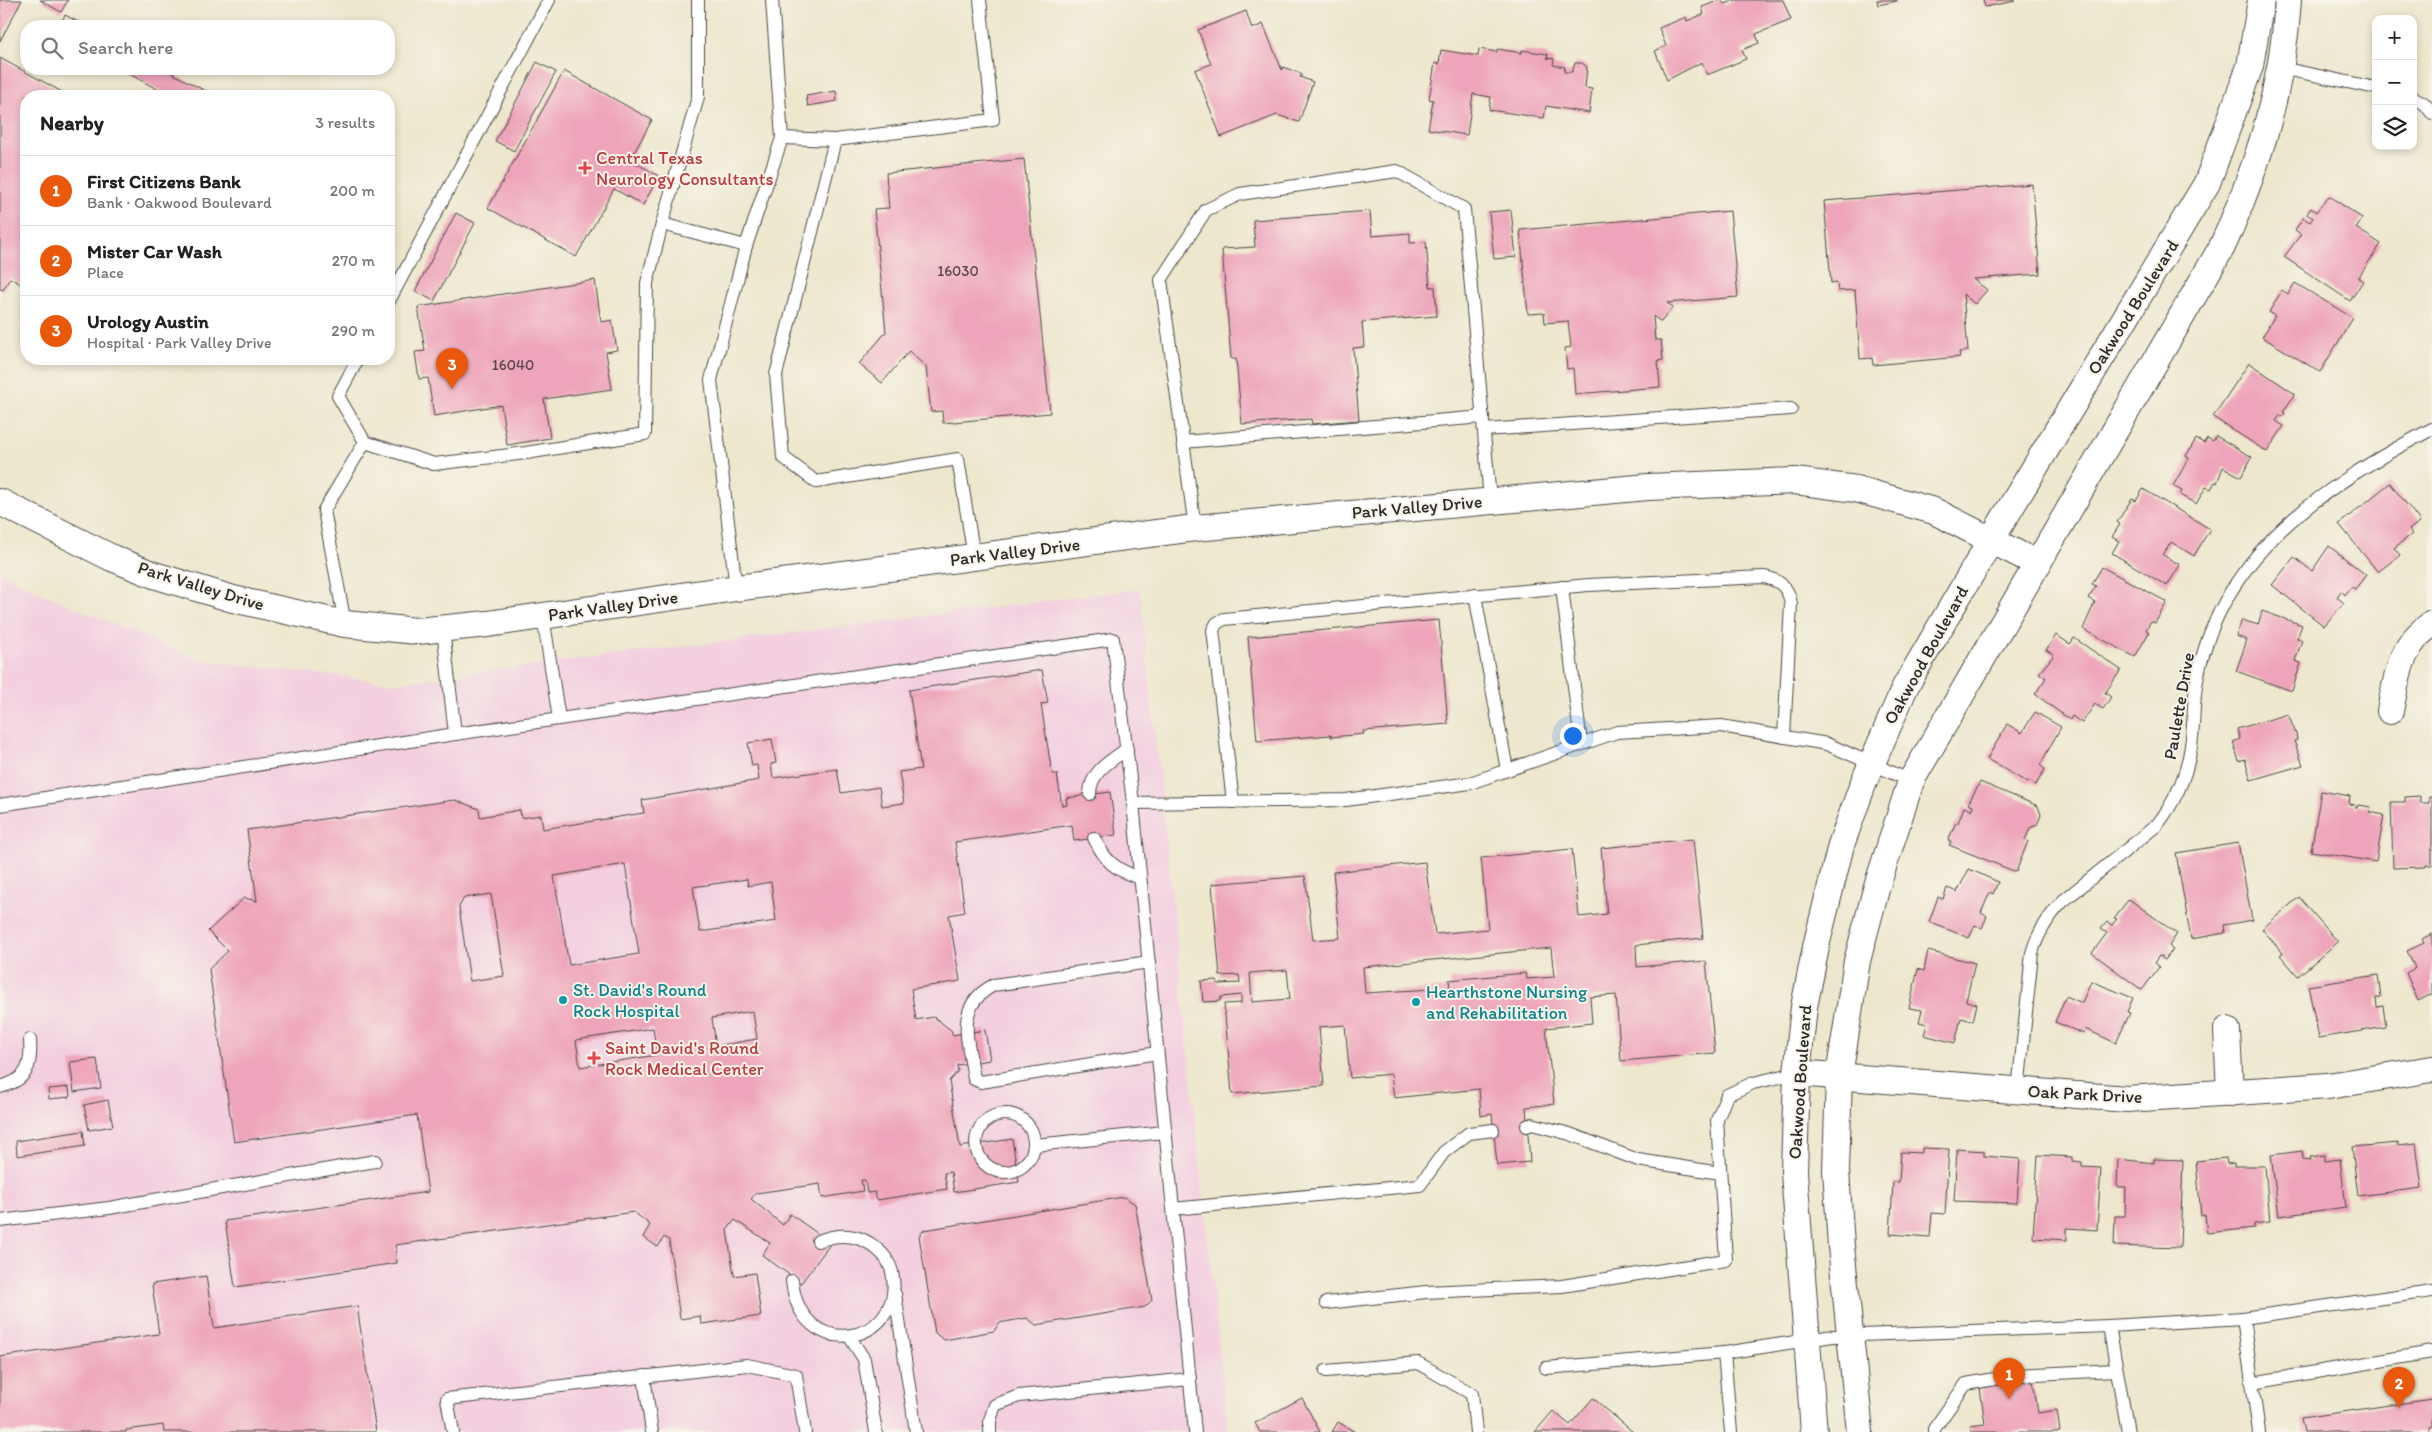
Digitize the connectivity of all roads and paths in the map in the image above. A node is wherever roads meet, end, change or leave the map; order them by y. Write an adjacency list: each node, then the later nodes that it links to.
1 (549, 0): 15 (lane)
2 (698, 0): 13 (lane)
3 (772, 0): 11 (lane)
4 (980, 0): 12 (lane)
5 (2261, 0): 26 (street, Oakwood Boulevard)
6 (2288, 0): 7 (street)
7 (2281, 68): 8 (lane); 28 (street)
8 (2372, 87)
9 (2417, 99): 10 (lane)
10 (2432, 113)
11 (782, 138): 12 (lane); 14 (lane)
12 (835, 140): 27 (lane)
13 (662, 224): 14 (lane); 21 (lane)
14 (746, 246): 30 (lane)
15 (395, 290)
16 (355, 365): 21 (lane)
17 (1791, 409): 20 (lane)
18 (1483, 417): 20 (lane); 22 (lane); 22 (lane)
19 (2432, 429): 59 (lane, Paulette Drive)
20 (1484, 430): 23 (lane)
21 (365, 442): 33 (lane)
22 (1183, 442): 25 (lane)
23 (1490, 500): 25 (street, Park Valley Drive); 26 (street, Park Valley Drive)
24 (0, 502): 33 (street, Park Valley Drive)
25 (1195, 528): 27 (street, Park Valley Drive)
26 (1991, 540): 28 (street, Park Valley Drive); 42 (street, Oakwood Boulevard)
27 (974, 557): 30 (street, Park Valley Drive)
28 (2038, 564): 44 (street)
29 (1562, 587): 31 (lane); 39 (lane); 40 (lane)
30 (736, 588): 32 (street, Park Valley Drive)
31 (1475, 595): 43 (lane); 46 (lane)
32 (543, 616): 35 (street, Park Valley Drive); 37 (lane)
33 (345, 624): 35 (street, Park Valley Drive)
34 (2432, 624): 36 (street)
35 (443, 629): 38 (lane)
36 (2390, 711)
37 (559, 719): 38 (lane); 41 (lane)
38 (455, 734): 48 (lane)
39 (1784, 737): 40 (lane); 42 (lane)
40 (1582, 744): 43 (lane)
41 (1127, 749): 45 (lane); 47 (lane)
42 (1872, 764): 44 (lane); 56 (street, Oakwood Boulevard)
43 (1507, 770): 46 (lane)
44 (1911, 781): 57 (street)
45 (1090, 794)
46 (1233, 802): 47 (lane)
47 (1133, 803): 50 (lane)
48 (0, 805)
49 (1094, 838): 50 (lane)
50 (1140, 878): 51 (lane)
51 (1149, 962): 54 (lane); 54 (lane)
52 (2227, 1030): 60 (street)
53 (30, 1040): 58 (lane)
54 (1157, 1053): 63 (lane)
55 (2432, 1069): 60 (street, Oak Park Drive)
56 (1797, 1073): 57 (street, Oak Park Drive); 66 (lane); 78 (street, Oakwood Boulevard)
57 (1839, 1076): 59 (street, Oak Park Drive); 77 (street)
58 (0, 1087)
59 (2018, 1091): 60 (street, Oak Park Drive)
60 (2230, 1093)
61 (1527, 1126): 66 (lane)
62 (1493, 1130): 67 (lane)
63 (1165, 1132): 64 (lane); 67 (lane)
64 (1034, 1145): 64 (lane)
65 (375, 1161): 68 (lane)
66 (1720, 1173): 73 (lane)
67 (1172, 1209): 85 (lane)
68 (0, 1221)
69 (818, 1242): 71 (lane)
70 (792, 1281): 76 (lane)
71 (894, 1287): 76 (lane); 91 (lane)
72 (2432, 1291): 74 (lane)
73 (1326, 1303)
74 (2243, 1318): 75 (lane); 86 (lane)
75 (2109, 1326): 77 (lane); 82 (lane)
76 (849, 1336): 90 (lane)
77 (1850, 1336): 78 (lane); 97 (street)
78 (1807, 1339): 80 (lane); 96 (street, Oakwood Boulevard)
79 (2432, 1352): 86 (lane)
80 (1724, 1353): 81 (lane); 95 (lane)
81 (1546, 1368)
82 (2116, 1370): 98 (lane); 99 (lane)
83 (1326, 1371): 94 (lane)
84 (644, 1376): 87 (lane); 88 (lane); 89 (lane)
85 (1190, 1379): 92 (lane); 93 (lane)
86 (2252, 1383): 100 (lane)
87 (453, 1432)
88 (652, 1432)
89 (806, 1432)
90 (876, 1432)
91 (916, 1432)
92 (990, 1432)
93 (1195, 1432)
94 (1476, 1432)
95 (1731, 1432)
96 (1814, 1432)
97 (1860, 1432)
98 (1934, 1432)
99 (2128, 1432)
100 (2259, 1432)

